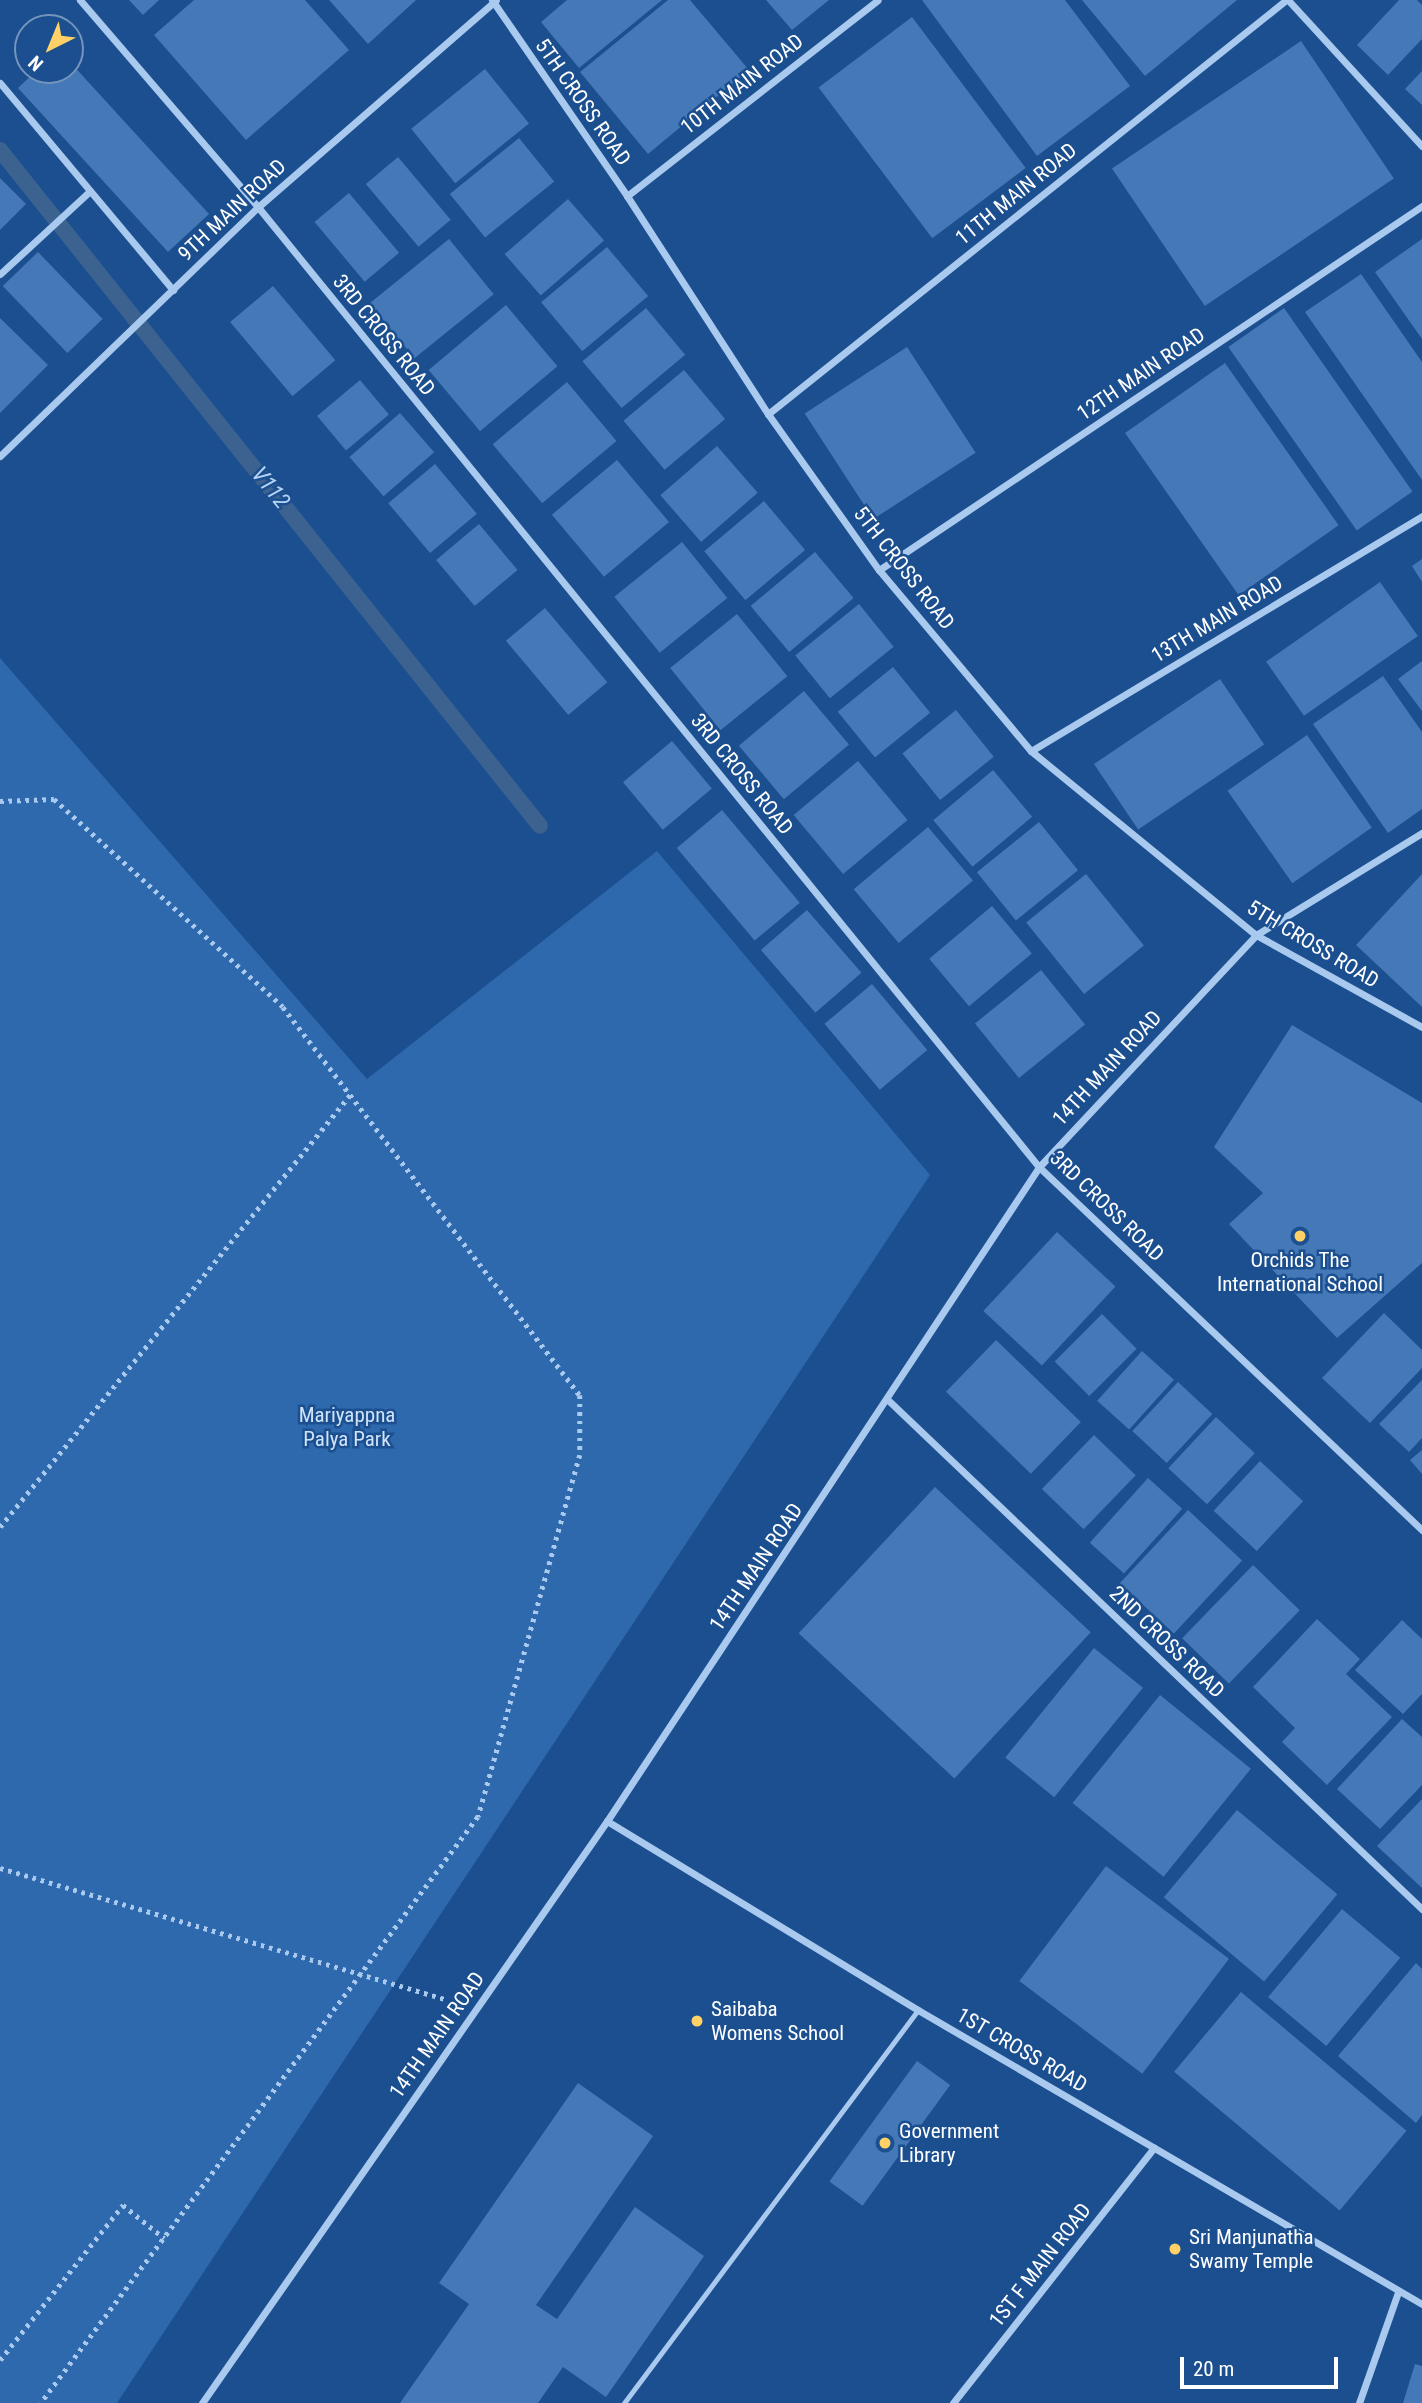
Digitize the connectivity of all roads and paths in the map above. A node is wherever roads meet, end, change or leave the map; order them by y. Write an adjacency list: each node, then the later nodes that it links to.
1 (80, 0): 10 (street, 3RD CROSS ROAD)
2 (878, 0): 8 (street, 10TH MAIN ROAD)
3 (1287, 0): 6 (street); 13 (street, 11TH MAIN ROAD)
4 (494, 1): 8 (street, 5TH CROSS ROAD); 10 (street, 9TH MAIN ROAD)
5 (0, 83): 7 (street)
6 (1422, 146)
7 (90, 191): 11 (street); 12 (street)
8 (627, 196): 13 (street, 5TH CROSS ROAD)
9 (1422, 206): 16 (street, 12TH MAIN ROAD)
10 (258, 207): 12 (street, 9TH MAIN ROAD); 23 (street, 3RD CROSS ROAD)
11 (0, 274)
12 (173, 290): 14 (street, 9TH MAIN ROAD)
13 (768, 414): 16 (street, 5TH CROSS ROAD)
14 (0, 456)
15 (1422, 516): 17 (street, 13TH MAIN ROAD)
16 (878, 570): 17 (street, 5TH CROSS ROAD)
17 (1031, 751): 20 (street, 5TH CROSS ROAD)
18 (0, 801): 22 (path)
19 (1422, 833): 20 (street, 14TH MAIN ROAD)
20 (1256, 935): 21 (street, 5TH CROSS ROAD); 23 (street, 14TH MAIN ROAD)
21 (1422, 1027)
22 (350, 1095): 25 (path); 30 (path)
23 (1039, 1167): 24 (street, 14TH MAIN ROAD); 26 (street, 3RD CROSS ROAD)
24 (888, 1400): 27 (street, 14TH MAIN ROAD); 29 (street, 2ND CROSS ROAD)
25 (0, 1527)
26 (1422, 1530)
27 (607, 1821): 31 (street, 14TH MAIN ROAD); 32 (street, 1ST CROSS ROAD)
28 (0, 1868): 30 (path)
29 (1422, 1909)
30 (362, 1972): 31 (path); 34 (path)
31 (477, 2008): 39 (street, 14TH MAIN ROAD)
32 (918, 2010): 33 (street, 1ST CROSS ROAD); 40 (lane)
33 (1154, 2148): 35 (street, 1ST CROSS ROAD); 41 (street, 1ST F MAIN ROAD)
34 (164, 2238): 37 (path); 38 (path)
35 (1398, 2292): 36 (street, 1ST CROSS ROAD); 42 (street)
36 (1422, 2304)
37 (0, 2360)
38 (41, 2403)
39 (202, 2403)
40 (624, 2403)
41 (953, 2403)
42 (1359, 2403)

